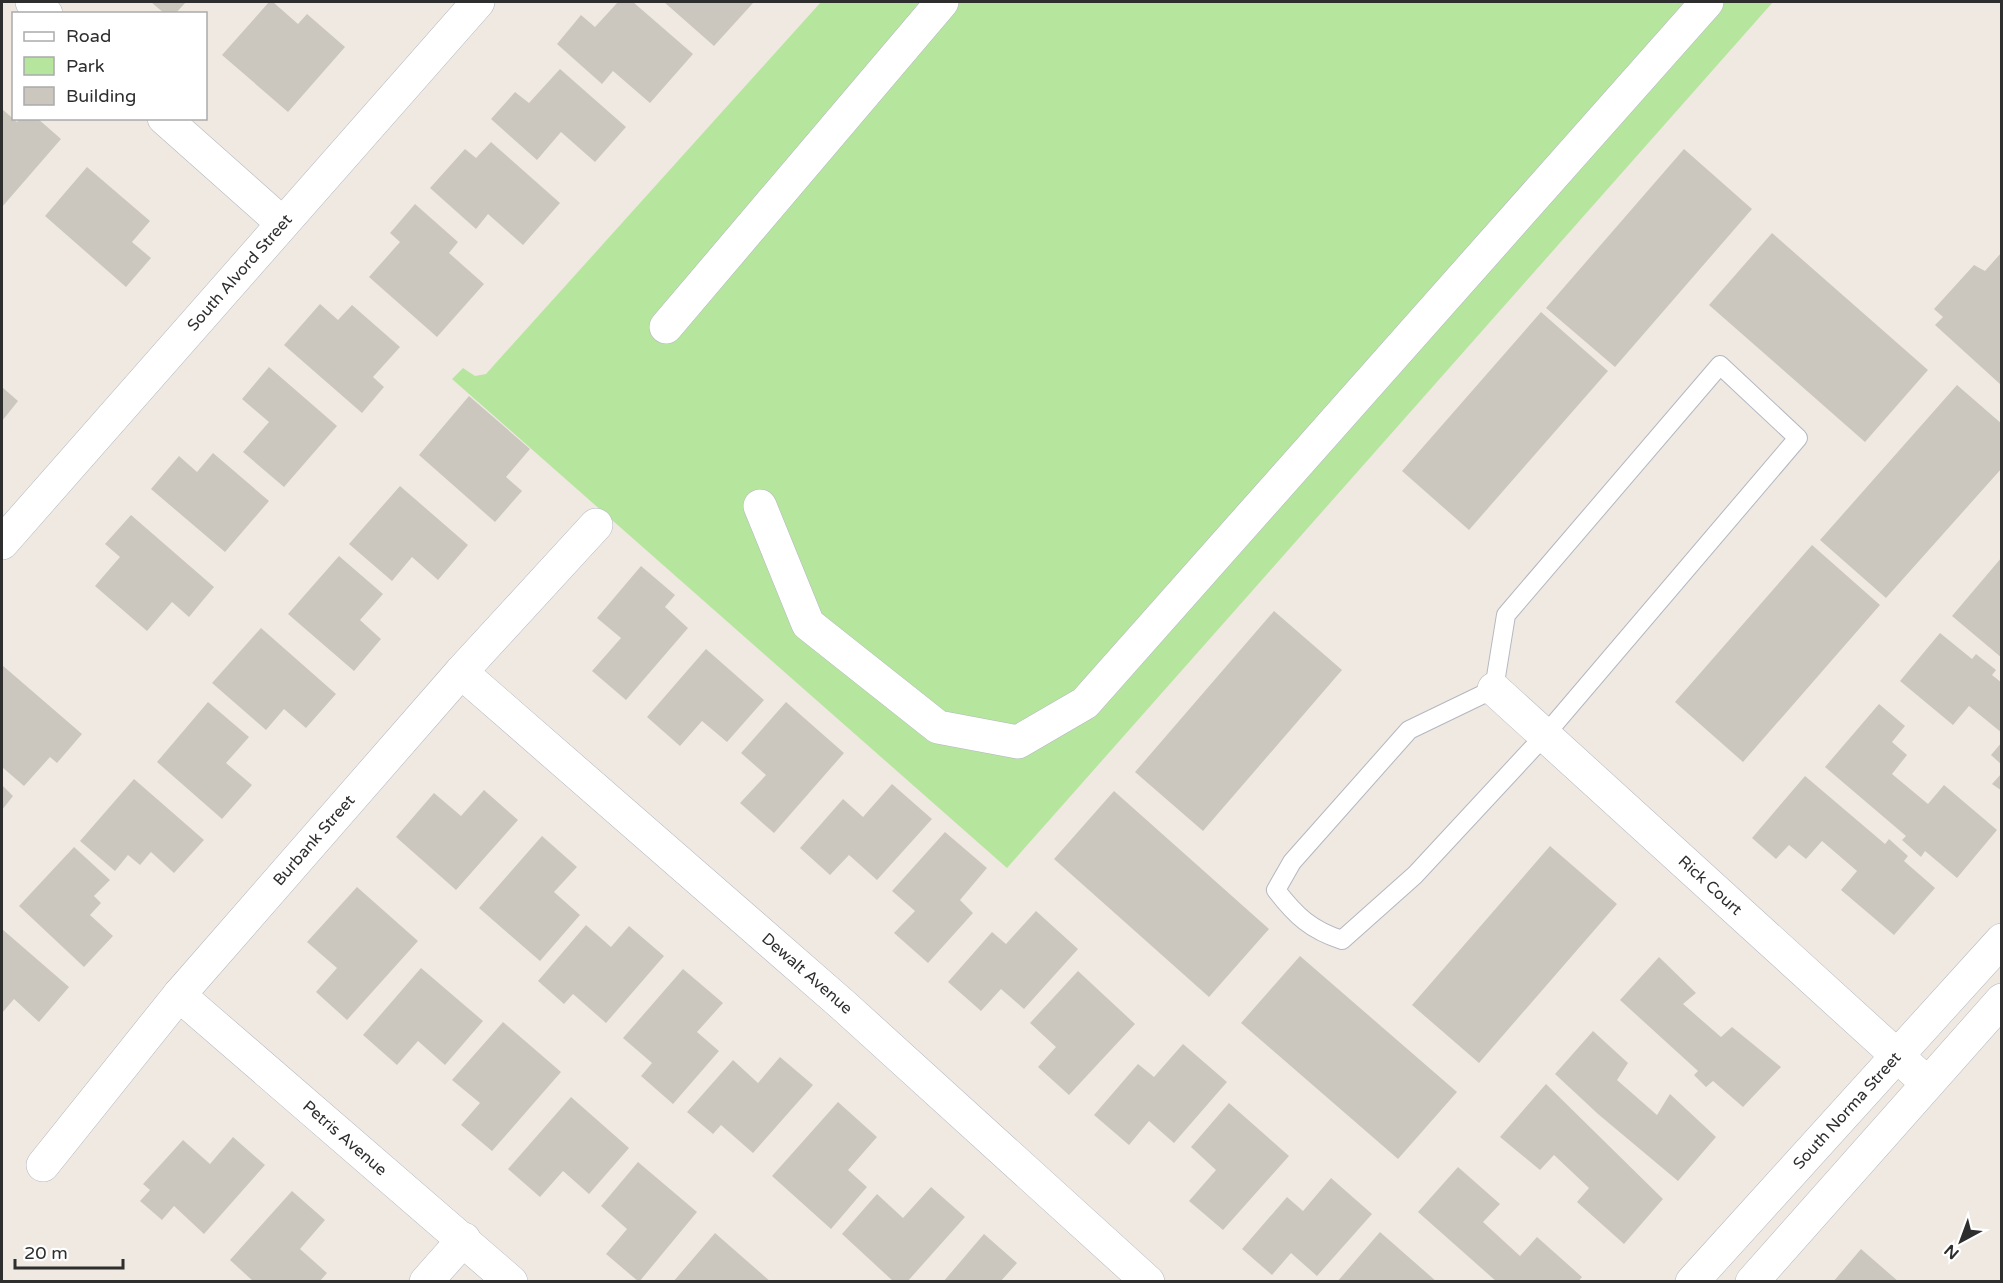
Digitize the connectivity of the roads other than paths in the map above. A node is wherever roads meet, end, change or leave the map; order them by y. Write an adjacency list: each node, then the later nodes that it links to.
1 (32, 2): 5 (street)
2 (478, 2): 7 (street, South Alvord Street)
3 (942, 2): 8 (street)
4 (1707, 2): 9 (street)
5 (44, 12)
6 (166, 120): 7 (street)
7 (281, 222): 11 (street, South Alvord Street)
8 (666, 327)
9 (760, 506)
10 (596, 525): 12 (street, Burbank Street)
11 (2, 543)
12 (460, 672): 16 (street, Burbank Street); 24 (street, Dewalt Avenue)
13 (1494, 690): 14 (street, Rick Court); 14 (lane); 14 (lane)
14 (1545, 735): 18 (street, Rick Court)
15 (2001, 940): 18 (street, South Norma Street)
16 (179, 995): 20 (street, Burbank Street); 21 (street, Petris Avenue)
17 (2001, 1000): 19 (street)
18 (1898, 1057): 19 (street, Rick Court); 25 (street, South Norma Street)
19 (1927, 1083): 26 (street)
20 (43, 1165)
21 (464, 1239): 22 (street); 23 (street, Petris Avenue)
22 (426, 1281)
23 (511, 1281)
24 (1148, 1281)
25 (1692, 1281)
26 (1752, 1281)

